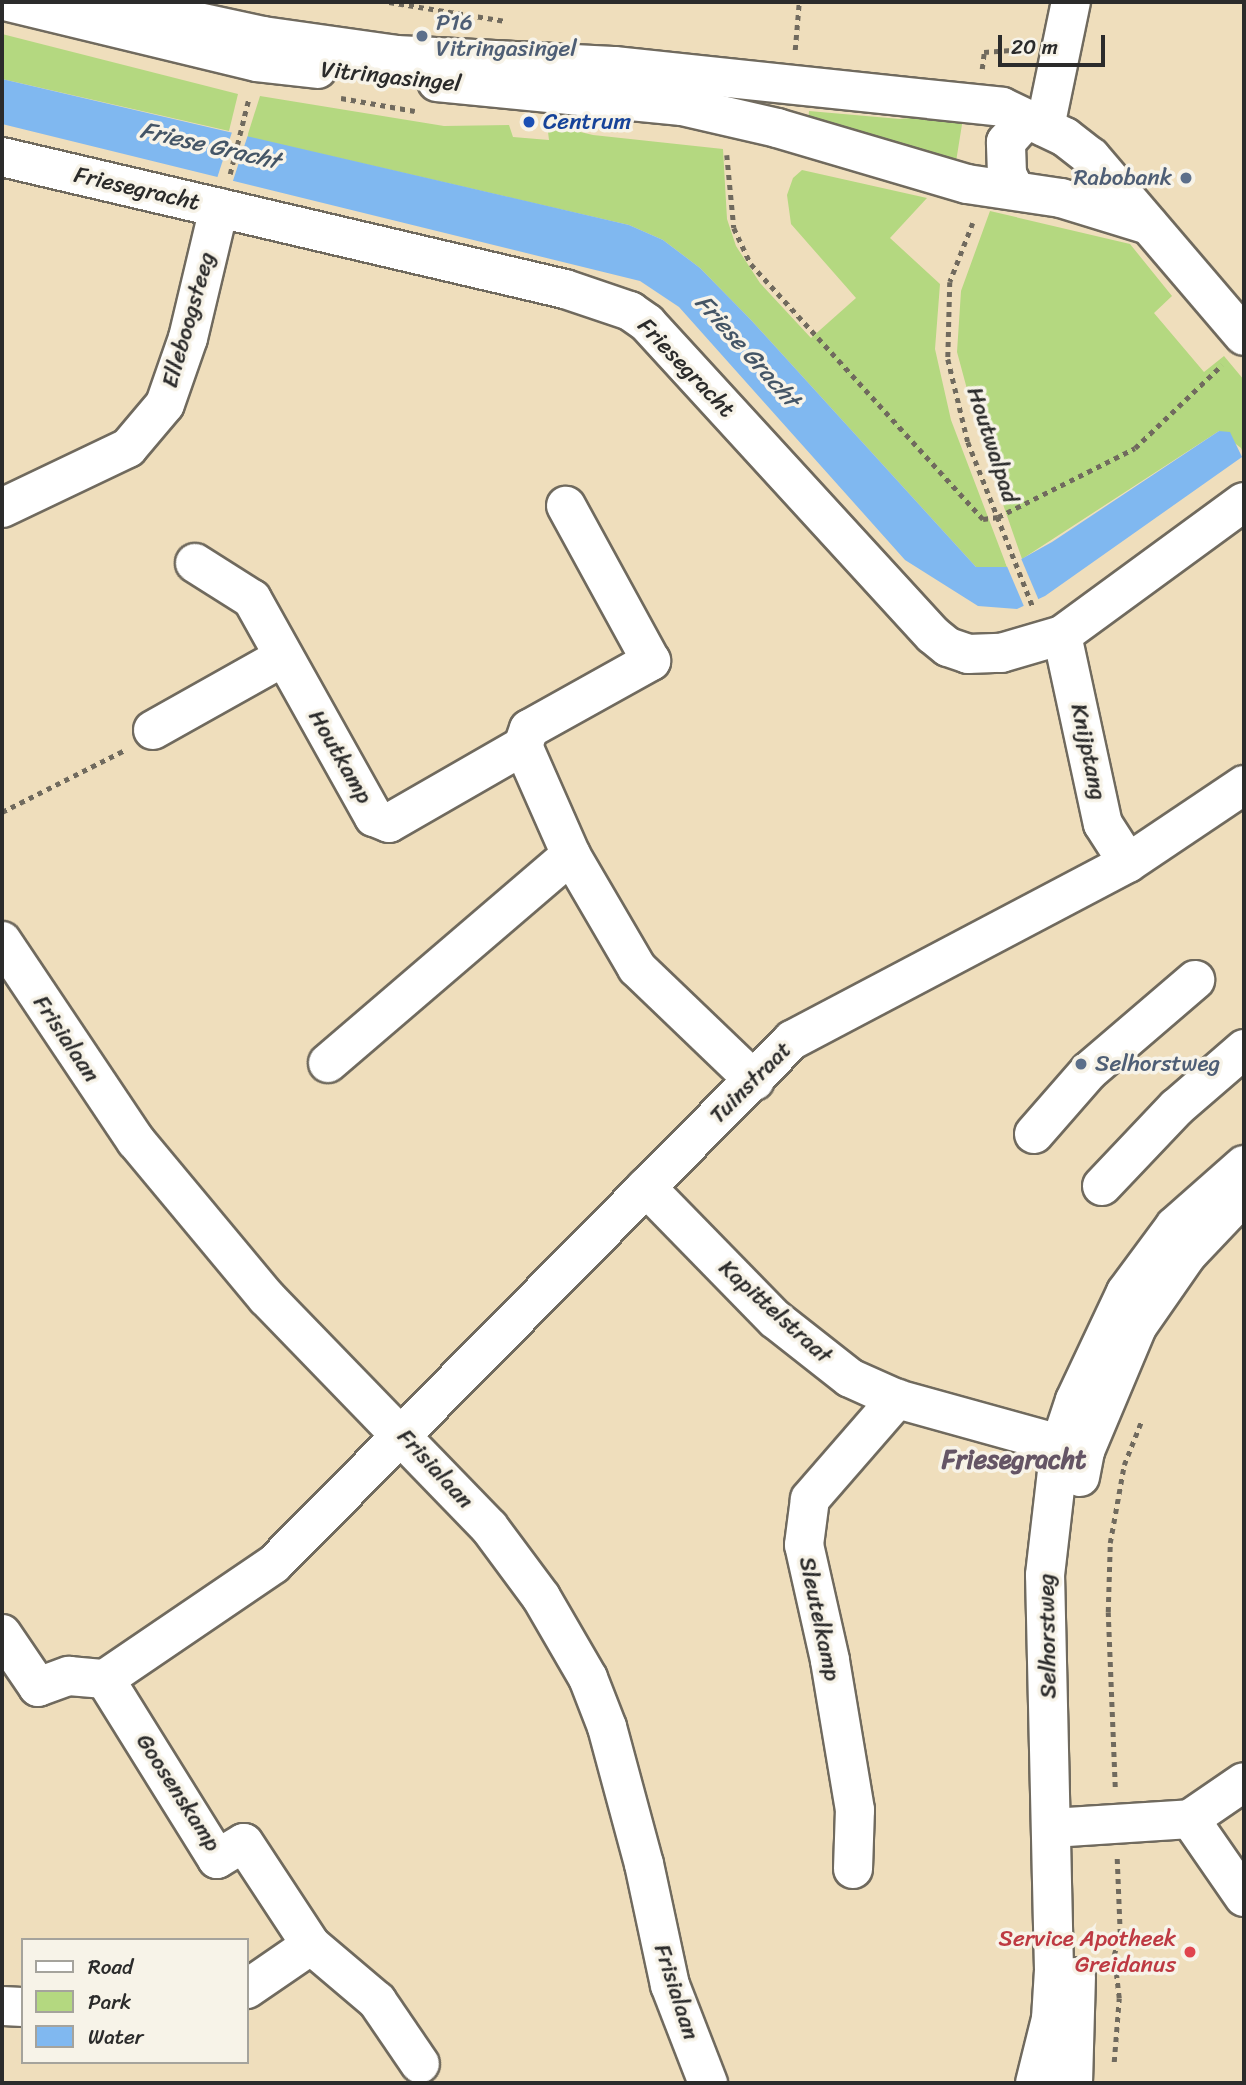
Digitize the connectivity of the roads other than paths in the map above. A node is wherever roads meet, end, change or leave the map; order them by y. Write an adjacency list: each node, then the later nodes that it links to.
1 (9, 2): 5 (street, Vitringasingel)
2 (106, 2): 4 (street, Vitringasingel)
3 (1071, 2): 6 (street)
4 (786, 72): 5 (street); 6 (street, Vitringasingel)
5 (777, 128): 8 (street, Vitringasingel)
6 (1050, 130): 8 (street); 10 (street); 11 (street)
7 (2, 157): 9 (street, Friesegracht)
8 (1014, 190): 10 (street)
9 (224, 195): 15 (street, Elleboogsteeg); 17 (street, Friesegracht)
10 (1061, 198): 11 (street)
11 (1149, 225): 12 (street)
12 (1234, 349)
13 (1244, 502): 17 (street, Friesegracht)
14 (566, 506): 20 (street, Houtkamp)
15 (2, 508)
16 (195, 564): 18 (street, Houtkamp)
17 (1048, 624): 23 (street, Knijptang)
18 (283, 657): 19 (street); 20 (street, Houtkamp)
19 (153, 730)
20 (523, 746): 22 (street)
21 (1244, 785): 23 (street, Tuinstraat)
22 (571, 855): 27 (street); 28 (street)
23 (1128, 863): 28 (street, Tuinstraat)
24 (2, 941): 35 (street, Frisialaan)
25 (1195, 980): 29 (street)
26 (1244, 1049): 31 (street)
27 (328, 1063)
28 (754, 1081): 32 (street, Tuinstraat)
29 (1034, 1134)
30 (1244, 1165): 36 (street, Selhorstweg)
31 (1102, 1186)
32 (646, 1187): 34 (street, Kapittelstraat); 35 (street, Tuinstraat)
33 (1244, 1195): 36 (street, Selhorstweg)
34 (897, 1399): 36 (street, Kapittelstraat); 42 (street, Sleutelkamp)
35 (403, 1434): 38 (street, Tuinstraat); 49 (street, Frisialaan)
36 (1073, 1448): 41 (street, Selhorstweg)
37 (2, 1634): 38 (street)
38 (105, 1679): 44 (street, Goosenskamp)
39 (1244, 1782): 40 (street)
40 (1189, 1819): 41 (street); 43 (street)
41 (1063, 1827): 50 (street, Selhorstweg); 51 (street, Selhorstweg)
42 (853, 1869)
43 (1244, 1897)
44 (311, 1945): 45 (street); 48 (street)
45 (248, 1988)
46 (2, 2006): 47 (street)
47 (21, 2007)
48 (420, 2064)
49 (708, 2083)
50 (1035, 2083)
51 (1073, 2083)

